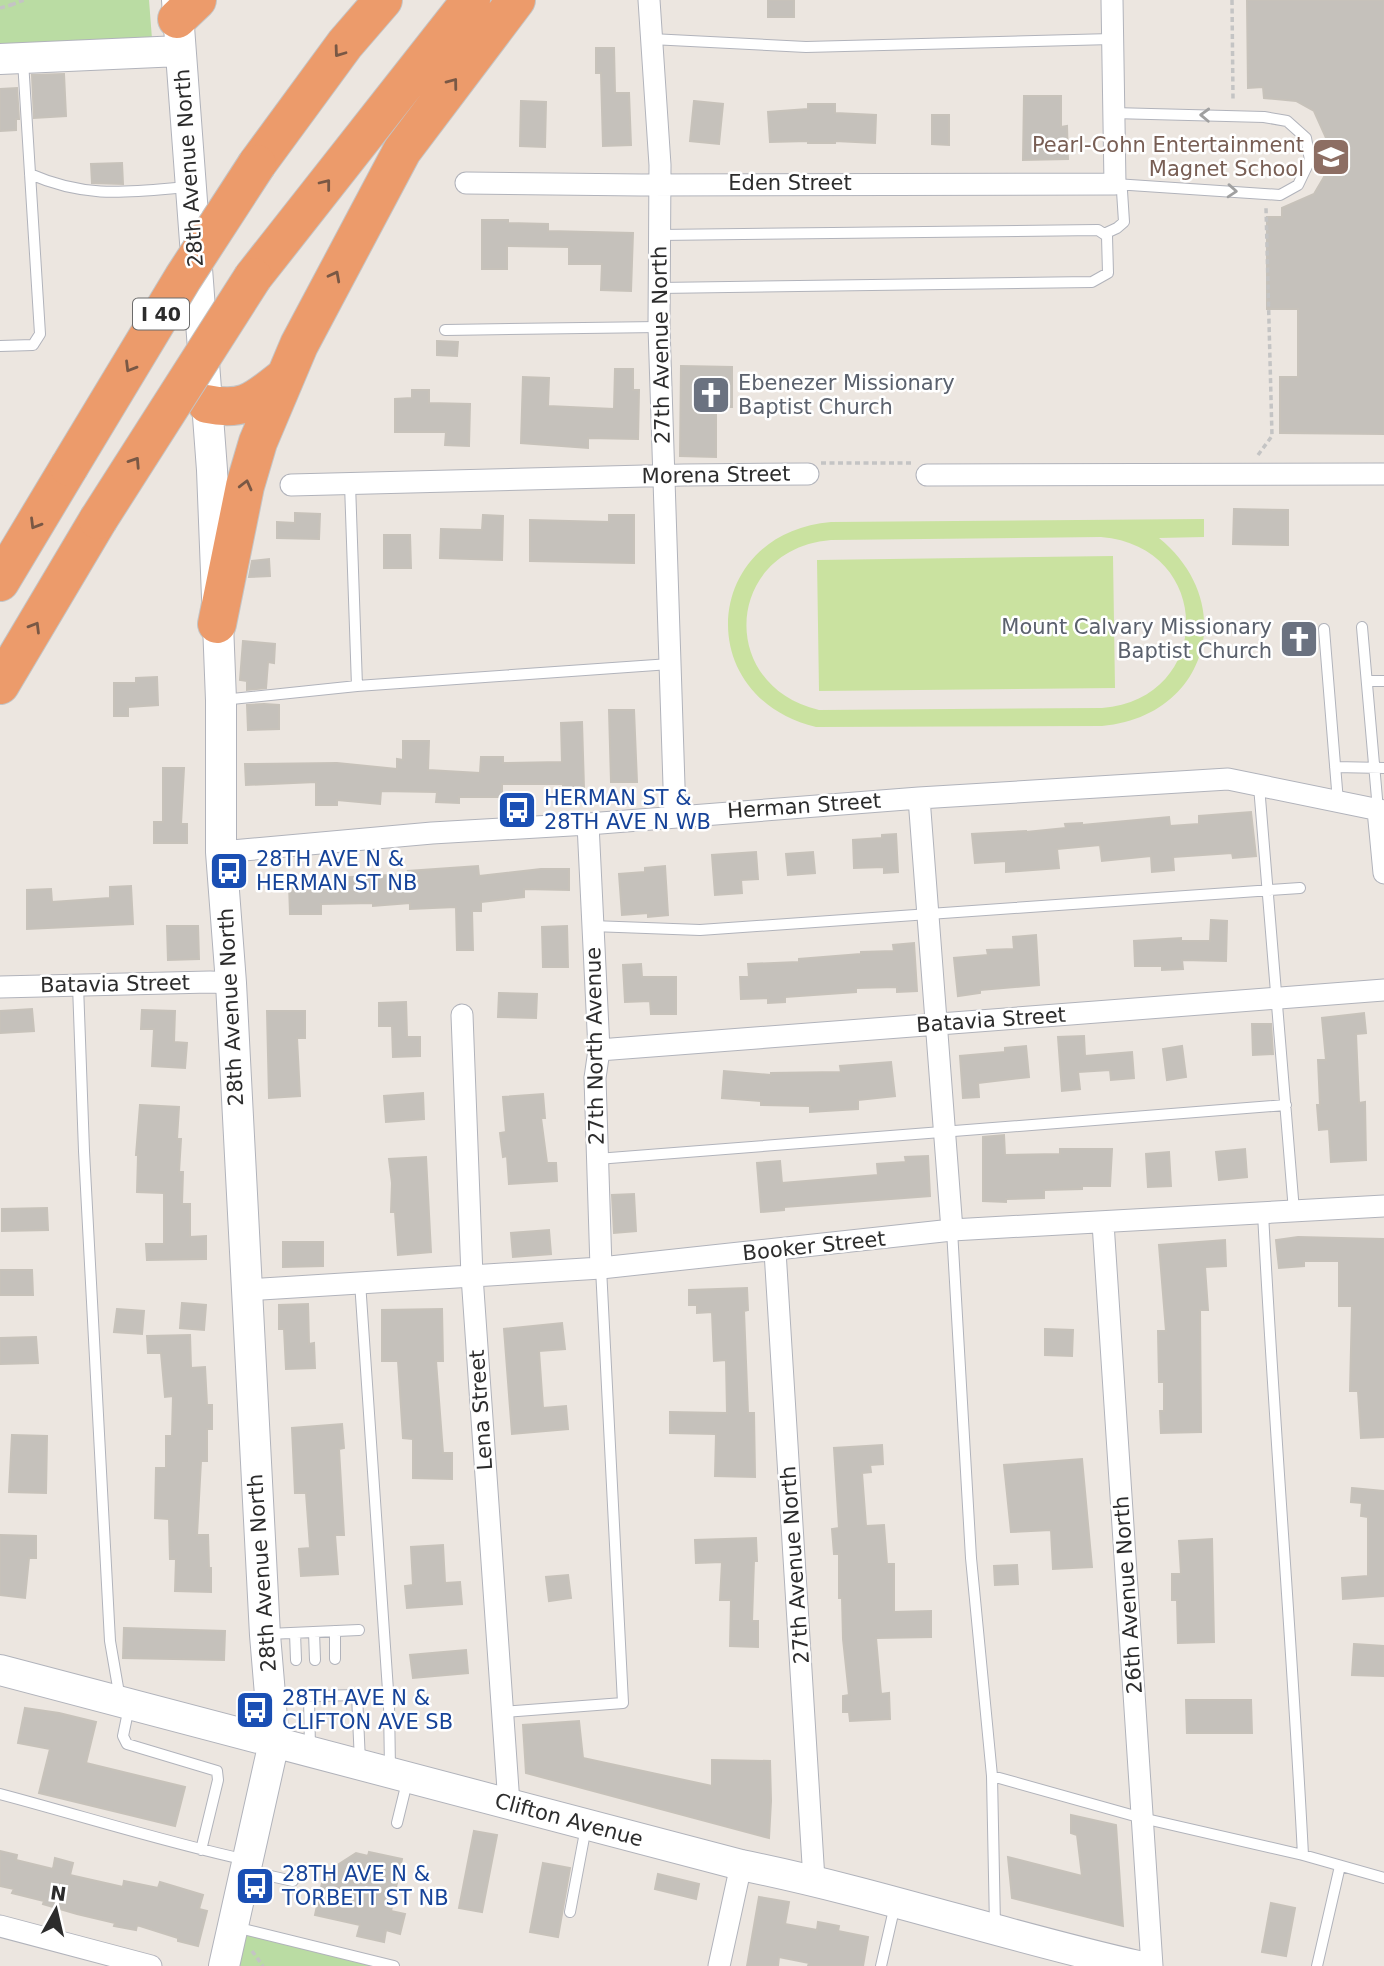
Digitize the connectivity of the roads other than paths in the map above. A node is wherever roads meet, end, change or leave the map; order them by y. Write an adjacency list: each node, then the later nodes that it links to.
1 (383, 0): 30 (highway, I 40, one-way to 30, bridge)
2 (471, 0): 37 (highway, I 40, one-way to 2, bridge)
3 (516, 0): 22 (highway, one-way to 3)
4 (649, 0): 7 (street, 27th Avenue North)
5 (1112, 0): 8 (street)
6 (183, 17): 9 (main road); 15 (main road, 28th Avenue North)
7 (650, 38): 8 (lane); 13 (street, 27th Avenue North)
8 (1112, 39): 10 (street)
9 (11, 58): 11 (lane)
10 (1113, 113): 14 (street); 14 (lane, one-way to 10)
11 (30, 174): 15 (lane); 21 (lane)
12 (466, 183): 13 (street, Eden Street)
13 (658, 184): 14 (street, Eden Street); 17 (street, 27th Avenue North)
14 (1115, 184): 16 (lane)
15 (190, 187): 23 (main road, 28th Avenue North)
16 (1104, 234): 17 (lane); 18 (lane)
17 (659, 235): 18 (street, 27th Avenue North)
18 (659, 288): 19 (street, 27th Avenue North)
19 (659, 327): 20 (lane); 26 (street, 27th Avenue North)
20 (445, 330)
21 (0, 346)
22 (286, 376): 23 (highway); 31 (highway, one-way to 22)
23 (207, 404): 31 (main road, 28th Avenue North)
24 (808, 474): 26 (street, Morena Street)
25 (1384, 474): 27 (street)
26 (663, 475): 28 (street, Morena Street); 34 (street, 27th Avenue North)
27 (927, 475)
28 (350, 484): 29 (street, Morena Street); 38 (lane)
29 (291, 485)
30 (0, 582)
31 (217, 624): 39 (main road, 28th Avenue North)
32 (1362, 627): 35 (lane)
33 (1324, 629): 42 (lane)
34 (670, 664): 38 (lane); 48 (street, 27th Avenue North)
35 (1367, 681): 36 (lane); 40 (lane)
36 (1384, 681)
37 (0, 685)
38 (357, 686): 39 (lane)
39 (221, 700): 50 (main road, 28th Avenue North)
40 (1370, 719): 41 (lane); 43 (lane)
41 (1384, 721)
42 (1335, 767): 43 (lane); 46 (lane)
43 (1379, 767): 47 (lane)
44 (1259, 786): 45 (street, Herman Street); 46 (street, Herman Street); 53 (lane)
45 (919, 797): 48 (street, Herman Street); 54 (street)
46 (1338, 802): 47 (street, Herman Street)
47 (1381, 810): 51 (street)
48 (675, 817): 49 (street, Herman Street)
49 (588, 824): 50 (street, Herman Street); 55 (street, 27th North Avenue)
50 (221, 852): 56 (main road, 28th Avenue North)
51 (1384, 873)
52 (1300, 888): 53 (lane)
53 (1268, 892): 54 (lane); 60 (lane)
54 (928, 915): 55 (lane); 62 (street)
55 (592, 926): 63 (street, 27th North Avenue)
56 (231, 984): 57 (street, Batavia Street); 76 (main road, 28th Avenue North)
57 (78, 985): 58 (street, Batavia Street); 87 (lane)
58 (0, 987)
59 (1384, 990): 60 (street, Batavia Street)
60 (1277, 998): 62 (street, Batavia Street); 64 (lane)
61 (461, 1015): 74 (street, Lena Street)
62 (937, 1024): 63 (street, Batavia Street); 65 (street)
63 (599, 1049): 66 (street, 27th North Avenue)
64 (1286, 1105): 65 (lane); 68 (lane)
65 (944, 1130): 66 (lane); 71 (street)
66 (597, 1159): 73 (street, 27th North Avenue)
67 (1384, 1206): 68 (street, Booker Street)
68 (1294, 1211): 69 (street, Booker Street)
69 (1263, 1213): 70 (street, Booker Street); 100 (lane)
70 (1103, 1223): 71 (street, Booker Street); 96 (street, 26th Avenue North)
71 (952, 1230): 72 (street, Booker Street); 93 (lane)
72 (775, 1251): 73 (street, Booker Street); 105 (street, 27th Avenue North)
73 (601, 1268): 74 (street, Booker Street); 88 (lane)
74 (472, 1276): 75 (street, Booker Street); 88 (street, Lena Street)
75 (360, 1283): 76 (street, Booker Street); 92 (lane)
76 (245, 1290): 81 (main road, 28th Avenue North)
77 (359, 1630): 78 (lane)
78 (335, 1631): 79 (lane); 82 (lane)
79 (314, 1632): 80 (lane); 84 (lane)
80 (295, 1633): 81 (lane); 83 (lane)
81 (265, 1635): 86 (main road, 28th Avenue North)
82 (335, 1659)
83 (296, 1660)
84 (315, 1660)
85 (0, 1670): 87 (main road, Clifton Avenue)
86 (301, 1693): 89 (main road, 28th Avenue North); 90 (lane); 91 (lane)
87 (125, 1703): 89 (main road, Clifton Avenue); 99 (lane)
88 (502, 1712): 95 (street, Lena Street)
89 (274, 1742): 90 (main road, Clifton Avenue); 101 (main road, 28th Avenue North)
90 (311, 1752): 91 (main road, Clifton Avenue)
91 (360, 1765): 92 (main road, Clifton Avenue)
92 (399, 1775): 95 (main road, Clifton Avenue); 97 (lane)
93 (992, 1776): 96 (lane); 110 (lane)
94 (0, 1794): 99 (lane)
95 (509, 1804): 98 (main road, Clifton Avenue)
96 (1142, 1818): 100 (lane); 119 (street, 26th Avenue North)
97 (397, 1823)
98 (586, 1824): 102 (main road, Clifton Avenue); 108 (lane)
99 (201, 1850): 101 (lane)
100 (1303, 1855): 103 (lane)
101 (246, 1865): 106 (lane); 111 (main road, 28th Avenue North)
102 (741, 1865): 105 (main road, Clifton Avenue); 116 (street)
103 (1340, 1866): 104 (lane); 120 (lane)
104 (1384, 1878)
105 (814, 1880): 107 (main road, Clifton Avenue)
106 (293, 1881)
107 (895, 1903): 110 (main road, Clifton Avenue); 117 (lane)
108 (570, 1912)
109 (0, 1926): 113 (street)
110 (996, 1931): 112 (main road, Clifton Avenue)
111 (239, 1935): 114 (main road, 28th Avenue North); 115 (lane)
112 (1051, 1956): 118 (main road, Clifton Avenue)
113 (151, 1966)
114 (224, 1966)
115 (394, 1966)
116 (719, 1966)
117 (881, 1966)
118 (1138, 1966)
119 (1152, 1966)
120 (1317, 1966)

